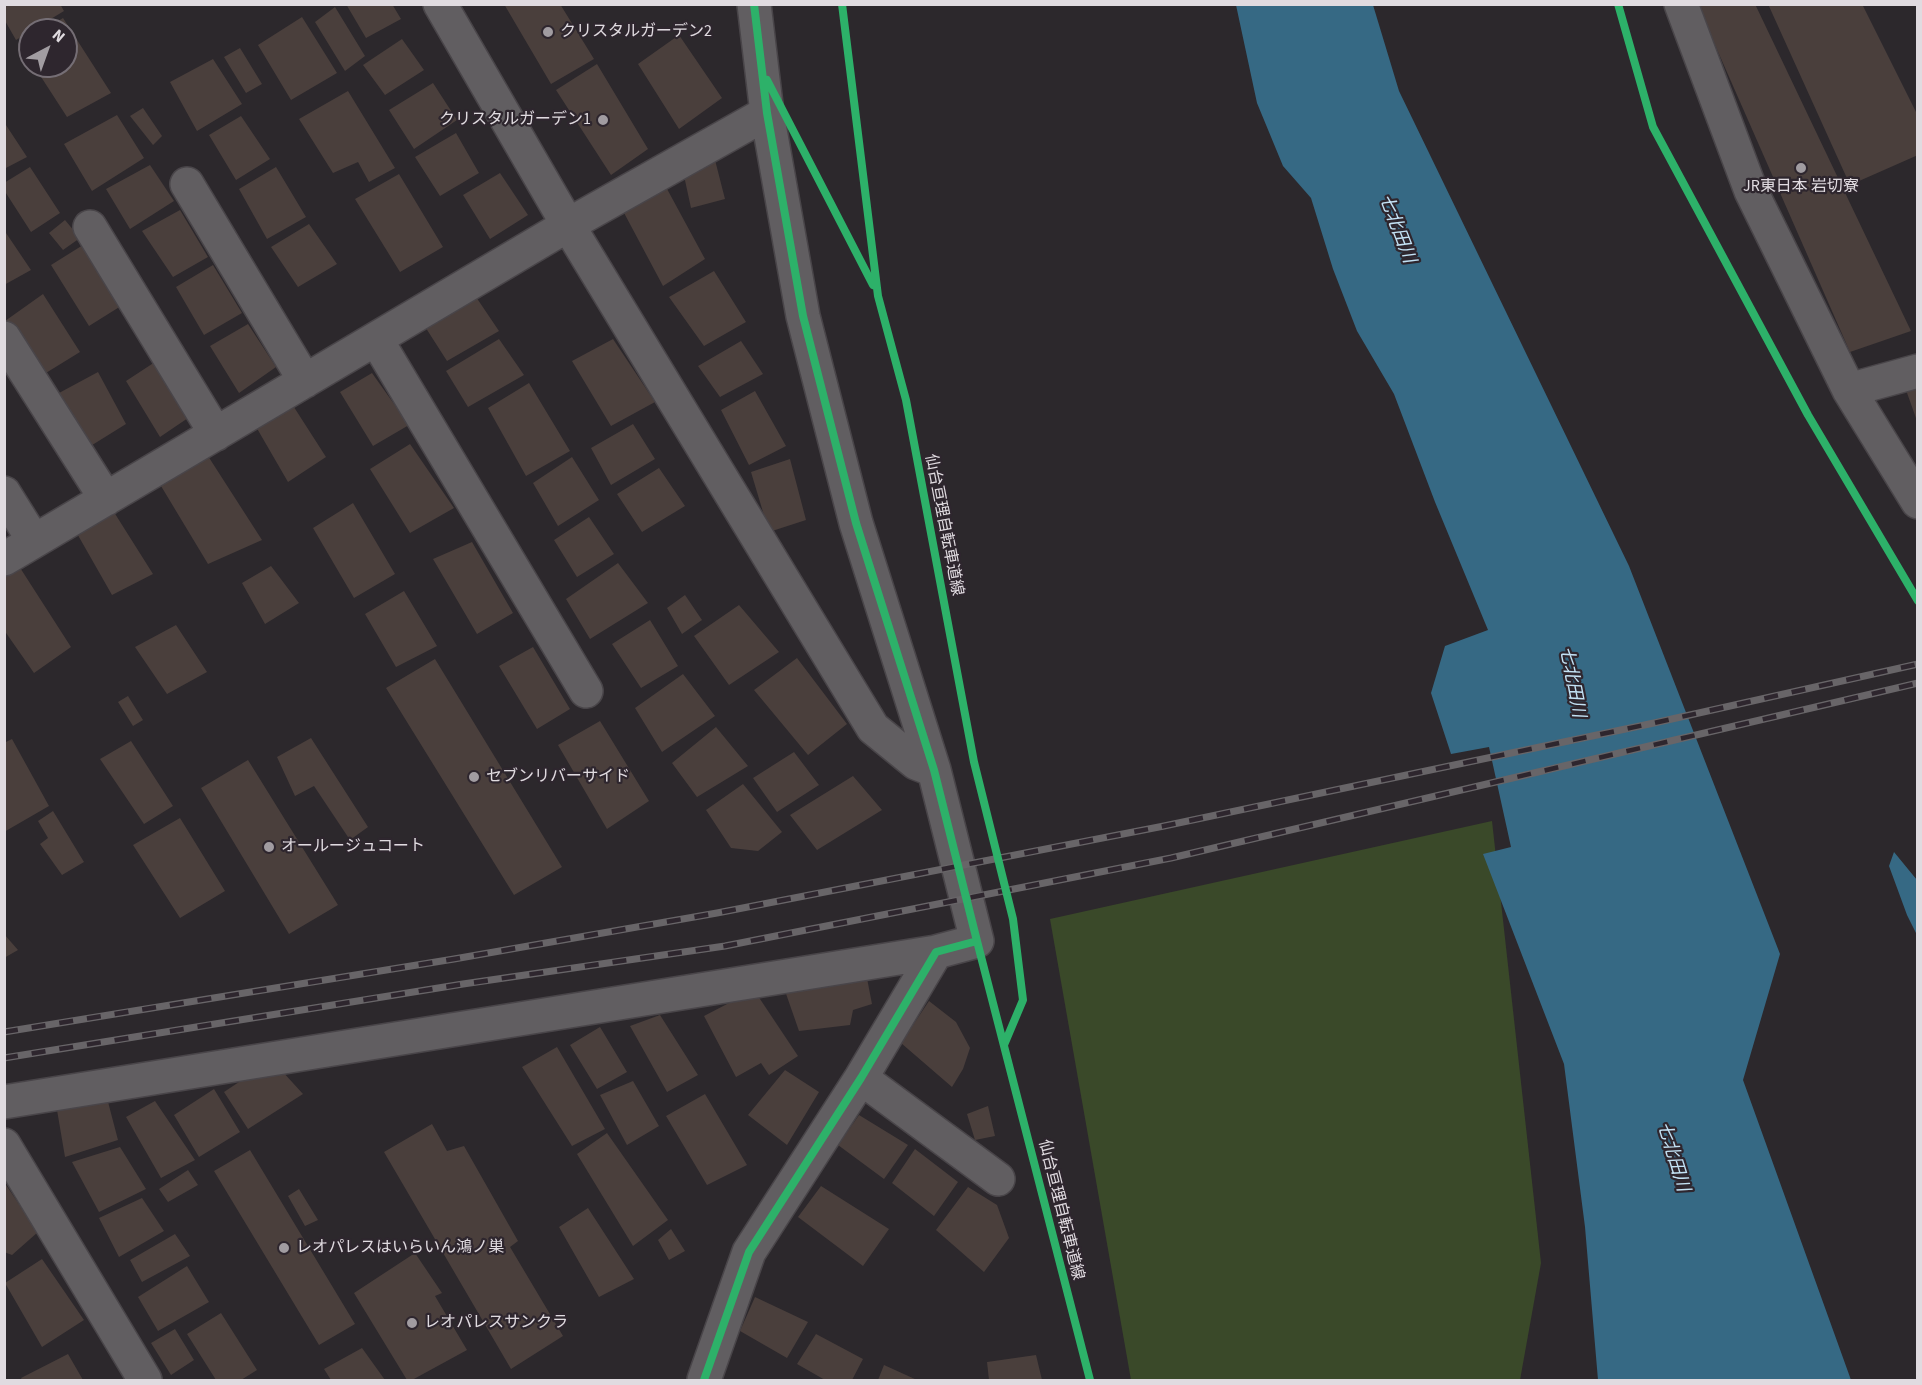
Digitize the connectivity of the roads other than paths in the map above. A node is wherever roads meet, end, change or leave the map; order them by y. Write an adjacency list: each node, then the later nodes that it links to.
1 (440, 4): 6 (street)
2 (754, 4): 4 (street)
3 (1681, 4): 12 (street)
4 (767, 113): 6 (street); 20 (street)
5 (187, 184): 11 (street)
6 (568, 225): 9 (street); 20 (street)
7 (90, 226): 13 (street)
8 (4, 338): 15 (street)
9 (376, 339): 11 (street); 19 (street)
10 (1917, 372): 12 (street)
11 (305, 381): 13 (street)
12 (1849, 390): 16 (street)
13 (216, 434): 15 (street)
14 (4, 493): 17 (street)
15 (106, 499): 17 (street)
16 (1917, 502)
17 (34, 541): 18 (street)
18 (4, 559)
19 (586, 691)
20 (934, 770): 21 (street)
21 (936, 952): 22 (street); 23 (street)
22 (861, 1078): 25 (street); 26 (street)
23 (4, 1102)
24 (4, 1145): 27 (street)
25 (998, 1179)
26 (712, 1378)
27 (146, 1380)

